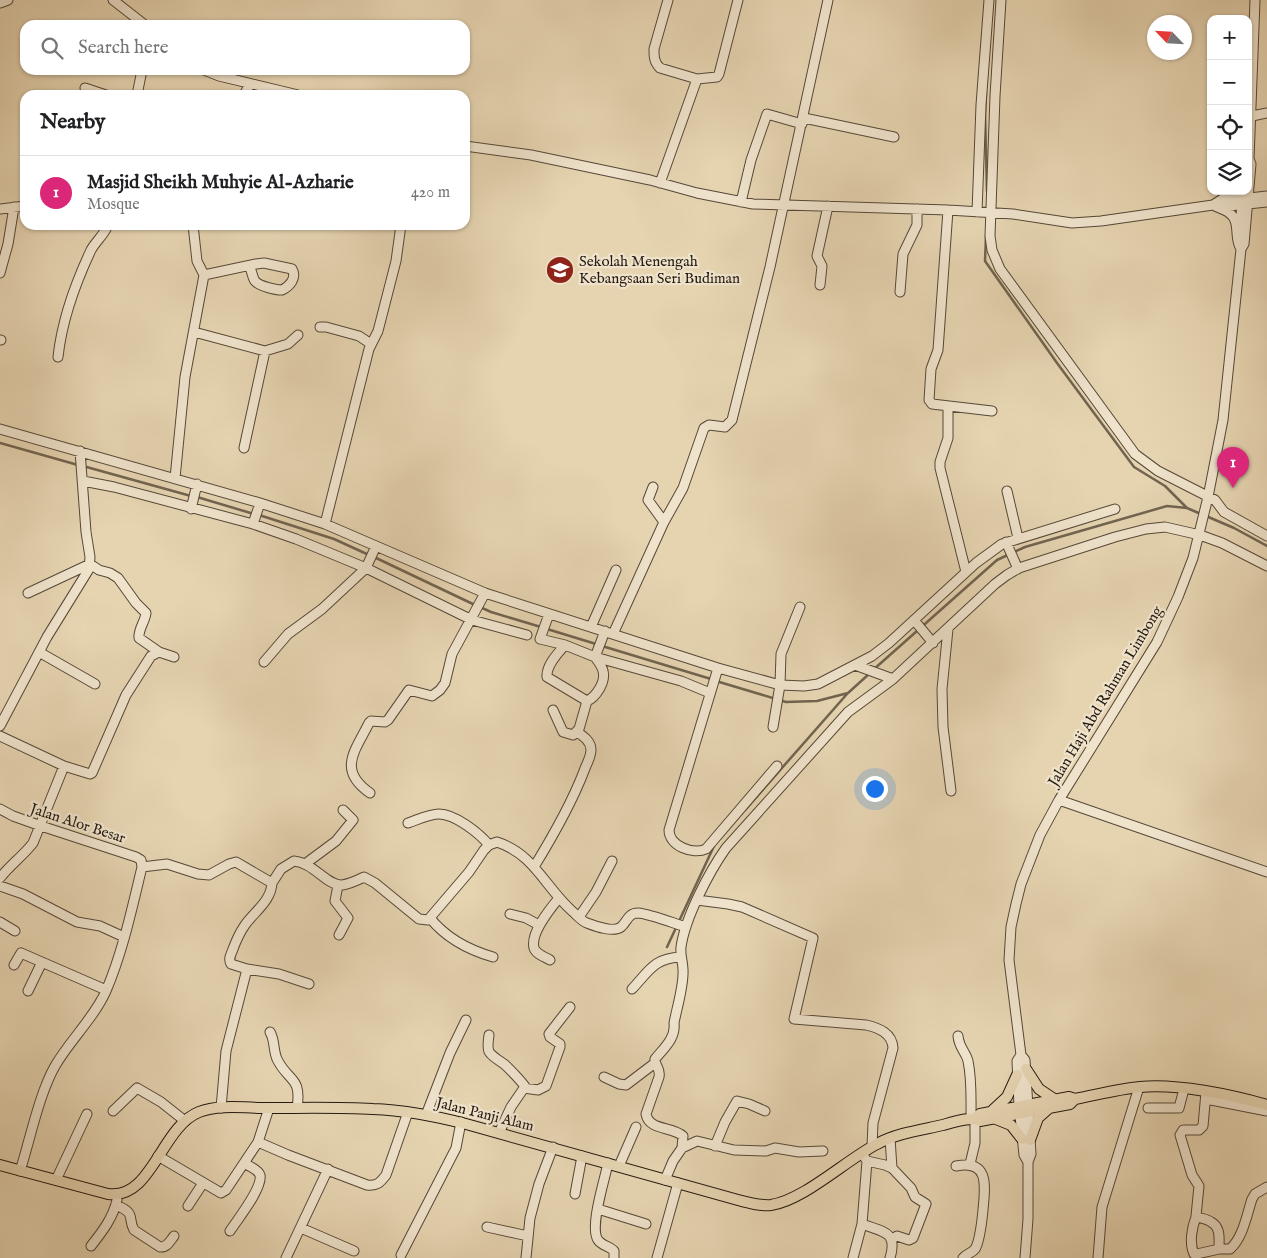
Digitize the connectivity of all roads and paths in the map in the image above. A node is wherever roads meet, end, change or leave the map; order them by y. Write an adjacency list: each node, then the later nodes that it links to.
1 (8, 0): 9 (street)
2 (113, 0): 10 (street)
3 (668, 0): 13 (street)
4 (738, 0): 13 (street)
5 (828, 0): 22 (street)
6 (989, 0): 40 (street)
7 (1001, 0): 41 (street)
8 (1254, 0): 21 (street)
9 (0, 3)
10 (139, 20)
11 (141, 75): 17 (street)
12 (216, 75): 14 (street)
13 (697, 79): 26 (street)
14 (250, 84): 18 (street); 19 (street)
15 (85, 88): 16 (street)
16 (91, 90)
17 (138, 90)
18 (247, 90)
19 (276, 90)
20 (1267, 113): 21 (street)
21 (1252, 116)
22 (803, 121): 23 (street); 30 (street); 32 (street)
23 (894, 137)
24 (470, 147): 26 (street)
25 (1252, 171): 28 (street)
26 (660, 183): 30 (street)
27 (1230, 195): 33 (street)
28 (1267, 195): 29 (street)
29 (1245, 200): 31 (street); 33 (street); 45 (street)
30 (741, 202): 32 (street)
31 (1267, 204): 45 (street)
32 (784, 205): 35 (street); 71 (street)
33 (1216, 205): 41 (street); 45 (street)
34 (20, 206): 36 (street)
35 (828, 206): 38 (street); 49 (street)
36 (14, 207): 37 (street); 47 (street)
37 (0, 209)
38 (917, 209): 39 (street); 50 (street)
39 (948, 210): 40 (street); 57 (street)
40 (976, 212): 41 (street)
41 (992, 213): 67 (street)
42 (106, 230): 56 (street)
43 (193, 230): 48 (street)
44 (401, 230): 54 (street)
45 (1241, 246): 67 (street, Jalan Haji Abd Rahman Limbong)
46 (249, 266): 46 (street); 48 (street)
47 (0, 272)
48 (204, 275): 52 (street)
49 (820, 285)
50 (900, 292)
51 (320, 327): 54 (street)
52 (194, 332): 55 (street); 63 (street)
53 (298, 335): 55 (street)
54 (371, 344): 73 (street)
55 (265, 351): 60 (street)
56 (58, 357)
57 (948, 407): 58 (street); 84 (street)
58 (992, 411)
59 (0, 429): 61 (street)
60 (244, 448)
61 (81, 455): 62 (street); 63 (street)
62 (83, 478): 69 (street); 79 (street)
63 (175, 478): 64 (street)
64 (196, 487): 68 (street); 69 (street)
65 (653, 487): 71 (street)
66 (1007, 491): 76 (street)
67 (1208, 500): 74 (street, Jalan Haji Abd Rahman Limbong); 75 (street)
68 (260, 505): 72 (street); 73 (street)
69 (192, 506): 72 (street)
70 (1115, 508): 76 (street)
71 (664, 522): 93 (street)
72 (253, 523): 80 (street)
73 (325, 524): 78 (street)
74 (1200, 535): 81 (street); 82 (street); 120 (street, Jalan Haji Abd Rahman Limbong)
75 (1267, 536)
76 (1018, 538): 77 (street)
77 (1007, 544): 81 (street); 84 (street)
78 (375, 548): 80 (street); 86 (street)
79 (90, 564): 85 (street); 97 (street); 98 (street)
80 (367, 566): 88 (street); 102 (street)
81 (1016, 566): 92 (street)
82 (1267, 566)
83 (616, 570): 91 (street)
84 (966, 572): 90 (street)
85 (28, 593)
86 (484, 596): 88 (street); 89 (street)
87 (800, 607): 107 (street)
88 (474, 616): 94 (street); 119 (street)
89 (548, 617): 91 (street); 96 (street)
90 (915, 621): 95 (street); 103 (street)
91 (591, 627): 93 (street)
92 (948, 629): 95 (street); 100 (street)
93 (607, 634): 99 (street); 104 (street)
94 (527, 635)
95 (931, 644): 100 (street); 105 (street)
96 (565, 645): 99 (street); 109 (street)
97 (39, 652): 106 (street); 111 (street)
98 (159, 652): 101 (street); 115 (street)
99 (596, 654): 108 (street); 109 (street)
100 (945, 655): 118 (street)
101 (174, 657)
102 (264, 662)
103 (857, 666): 105 (street); 107 (street)
104 (718, 671): 107 (street); 108 (street)
105 (891, 678): 117 (street)
106 (95, 684)
107 (779, 689): 112 (street)
108 (711, 690): 126 (street)
109 (587, 702): 113 (street)
110 (553, 710): 113 (street)
111 (0, 726)
112 (773, 727)
113 (577, 732): 131 (street)
114 (0, 736): 115 (street)
115 (64, 766): 125 (street)
116 (778, 766): 117 (street)
117 (768, 789): 123 (street); 123 (street)
118 (951, 791)
119 (370, 793)
120 (1059, 800): 132 (street); 164 (street, Jalan Haji Abd Rahman Limbong)
121 (0, 809): 125 (street, Jalan Alor Besar)
122 (343, 810): 129 (street)
123 (748, 812): 126 (street); 126 (street)
124 (408, 823): 127 (street)
125 (41, 826): 130 (street, Jalan Alor Besar); 133 (street)
126 (734, 827): 138 (street)
127 (489, 845): 131 (street); 140 (street)
128 (612, 860): 141 (street)
129 (305, 864): 134 (street); 135 (street)
130 (142, 867): 134 (street); 147 (street)
131 (534, 867): 137 (street)
132 (1267, 872)
133 (0, 878)
134 (272, 883): 153 (street)
135 (338, 885): 140 (street); 146 (street)
136 (0, 886): 147 (street)
137 (558, 898): 141 (street); 143 (street)
138 (697, 900): 144 (street); 193 (street)
139 (510, 914): 143 (street)
140 (430, 918): 149 (street)
141 (579, 918): 144 (street)
142 (0, 922): 145 (street)
143 (539, 925): 150 (street)
144 (680, 925): 148 (street)
145 (15, 931)
146 (339, 935)
147 (124, 937): 156 (street)
148 (680, 956): 155 (street); 163 (street)
149 (493, 957)
150 (550, 960)
151 (42, 962): 152 (street); 156 (street); 157 (street)
152 (14, 965)
153 (247, 969): 154 (street); 172 (street)
154 (309, 984)
155 (632, 989)
156 (106, 990): 208 (street)
157 (28, 991)
158 (570, 1007): 167 (street)
159 (466, 1020): 182 (street)
160 (270, 1032): 174 (street)
161 (489, 1035): 167 (street)
162 (958, 1036): 184 (street)
163 (655, 1063): 165 (street); 195 (street)
164 (1021, 1072): 170 (main road); 176 (street, Jalan Haji Abd Rahman Limbong); 183 (main road)
165 (604, 1077)
166 (1139, 1086): 168 (main road, Jalan Panji Alam); 170 (main road, Jalan Panji Alam); 239 (street)
167 (526, 1088): 188 (street)
168 (1184, 1089): 169 (main road, Jalan Panji Alam); 175 (street)
169 (1206, 1096): 171 (main road, Jalan Panji Alam); 179 (street); 218 (street)
170 (1052, 1104): 176 (main road, Jalan Panji Alam); 190 (main road)
171 (1267, 1105)
172 (221, 1108): 173 (main road, Jalan Panji Alam); 185 (main road, Jalan Panji Alam)
173 (269, 1108): 174 (main road, Jalan Panji Alam); 191 (street)
174 (297, 1108): 180 (main road, Jalan Panji Alam)
175 (1148, 1108)
176 (1024, 1109): 183 (main road, Jalan Panji Alam); 190 (street, Jalan Haji Abd Rahman Limbong)
177 (113, 1111): 185 (street)
178 (765, 1111): 192 (street)
179 (1267, 1111)
180 (408, 1112): 182 (main road, Jalan Panji Alam); 207 (street)
181 (87, 1114): 209 (street)
182 (426, 1115): 186 (main road, Jalan Panji Alam)
183 (992, 1115): 184 (main road, Jalan Panji Alam); 190 (main road)
184 (973, 1119): 189 (main road, Jalan Panji Alam); 202 (street)
185 (185, 1121): 197 (main road, Jalan Panji Alam)
186 (461, 1122): 188 (main road, Jalan Panji Alam); 230 (street)
187 (636, 1128): 204 (street)
188 (499, 1133): 194 (main road, Jalan Panji Alam)
189 (890, 1138): 193 (main road, Jalan Panji Alam); 206 (street)
190 (1026, 1140): 238 (street, Jalan Haji Abd Rahman Limbong)
191 (258, 1142): 200 (street); 207 (street)
192 (715, 1146): 195 (street); 196 (street)
193 (872, 1146): 199 (main road, Jalan Panji Alam)
194 (553, 1147): 198 (main road, Jalan Panji Alam); 225 (street)
195 (682, 1148): 210 (street)
196 (823, 1151)
197 (158, 1156): 211 (street); 215 (main road, Jalan Panji Alam)
198 (582, 1156): 201 (main road, Jalan Panji Alam); 214 (street)
199 (864, 1157): 206 (street); 212 (main road, Jalan Panji Alam); 220 (street)
200 (244, 1163): 211 (street); 223 (street)
201 (608, 1163): 204 (main road, Jalan Panji Alam); 217 (street)
202 (970, 1164): 205 (street); 237 (street)
203 (0, 1165): 208 (main road)
204 (619, 1166): 210 (main road, Jalan Panji Alam)
205 (956, 1166)
206 (892, 1168): 226 (street)
207 (328, 1169): 222 (street)
208 (20, 1171): 209 (main road)
209 (56, 1180): 215 (main road)
210 (665, 1180): 212 (main road, Jalan Panji Alam)
211 (203, 1183): 216 (street)
212 (678, 1183): 234 (street)
213 (1267, 1187): 228 (street)
214 (575, 1194)
215 (117, 1200): 224 (street); 227 (street)
216 (188, 1206)
217 (598, 1209): 219 (street); 233 (street)
218 (1196, 1217): 228 (street); 228 (street)
219 (646, 1224)
220 (862, 1224): 226 (street); 235 (street)
221 (487, 1227): 225 (street)
222 (301, 1228): 229 (street); 231 (street)
223 (230, 1231)
224 (174, 1236)
225 (528, 1236): 232 (street)
226 (892, 1239): 236 (street)
227 (91, 1246)
228 (1219, 1249)
229 (354, 1251)
230 (401, 1255)
231 (286, 1258)
232 (526, 1258)
233 (614, 1258)
234 (658, 1258)
235 (853, 1258)
236 (890, 1258)
237 (963, 1258)
238 (1024, 1258)
239 (1098, 1258)

